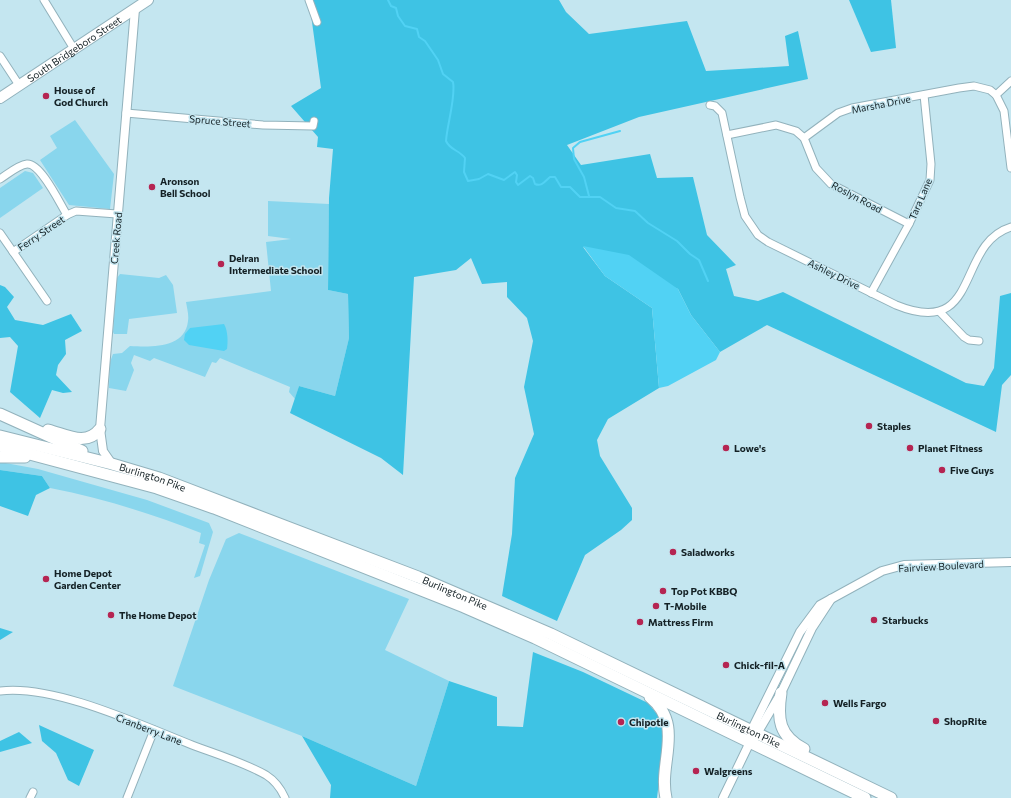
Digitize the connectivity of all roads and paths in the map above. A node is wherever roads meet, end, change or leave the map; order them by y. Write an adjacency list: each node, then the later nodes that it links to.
1 (44, 0): 6 (street)
2 (148, 0): 4 (main road, South Bridgeboro Street)
3 (309, 0): 5 (street)
4 (135, 8): 6 (main road, South Bridgeboro Street); 14 (street, Creek Road)
5 (317, 22)
6 (74, 49): 9 (main road, South Bridgeboro Street)
7 (0, 56): 9 (street)
8 (1011, 81): 11 (street)
9 (19, 86): 12 (main road, South Bridgeboro Street)
10 (924, 95): 11 (street, Marsha Drive); 17 (street, Marsha Drive); 22 (street, Tara Lane)
11 (996, 95): 18 (street)
12 (0, 98)
13 (710, 105): 16 (street, Ashley Drive)
14 (126, 113): 15 (street, Spruce Street); 20 (street, Creek Road)
15 (313, 124)
16 (727, 135): 17 (street); 26 (street, Ashley Drive)
17 (804, 138): 22 (street, Roslyn Road)
18 (1011, 168)
19 (0, 179): 21 (street)
20 (118, 214): 21 (street, Ferry Street); 32 (street, Creek Road)
21 (67, 215): 25 (street, Ferry Street)
22 (909, 224): 26 (street, Tara Lane)
23 (1011, 227): 28 (street)
24 (0, 233): 25 (street)
25 (13, 252): 27 (street)
26 (871, 293): 28 (street, Ashley Drive)
27 (47, 301)
28 (940, 312): 29 (street)
29 (979, 341)
30 (2, 416): 31 (highway)
31 (19, 422): 32 (highway); 37 (highway)
32 (100, 429): 37 (street, Creek Road)
33 (0, 436): 37 (highway, Burlington Pike)
34 (0, 446): 36 (highway, Burlington Pike)
35 (0, 457): 36 (highway)
36 (74, 464): 40 (highway, Burlington Pike)
37 (112, 464): 44 (highway, Burlington Pike)
38 (1011, 562): 39 (street, Fairview Boulevard)
39 (831, 599): 42 (street, Fairview Boulevard); 44 (street, Fairview Boulevard)
40 (639, 688): 44 (highway, Burlington Pike); 48 (highway)
41 (0, 691): 43 (street, Cranberry Lane)
42 (780, 693): 44 (street, Fairview Boulevard); 45 (highway)
43 (154, 730): 46 (street); 47 (street, Cranberry Lane)
44 (753, 736): 45 (highway, Burlington Pike); 49 (street); 50 (highway, Burlington Pike)
45 (829, 769): 51 (highway, Burlington Pike)
46 (127, 798)
47 (285, 798)
48 (666, 798)
49 (723, 798)
50 (865, 798)
51 (891, 798)

